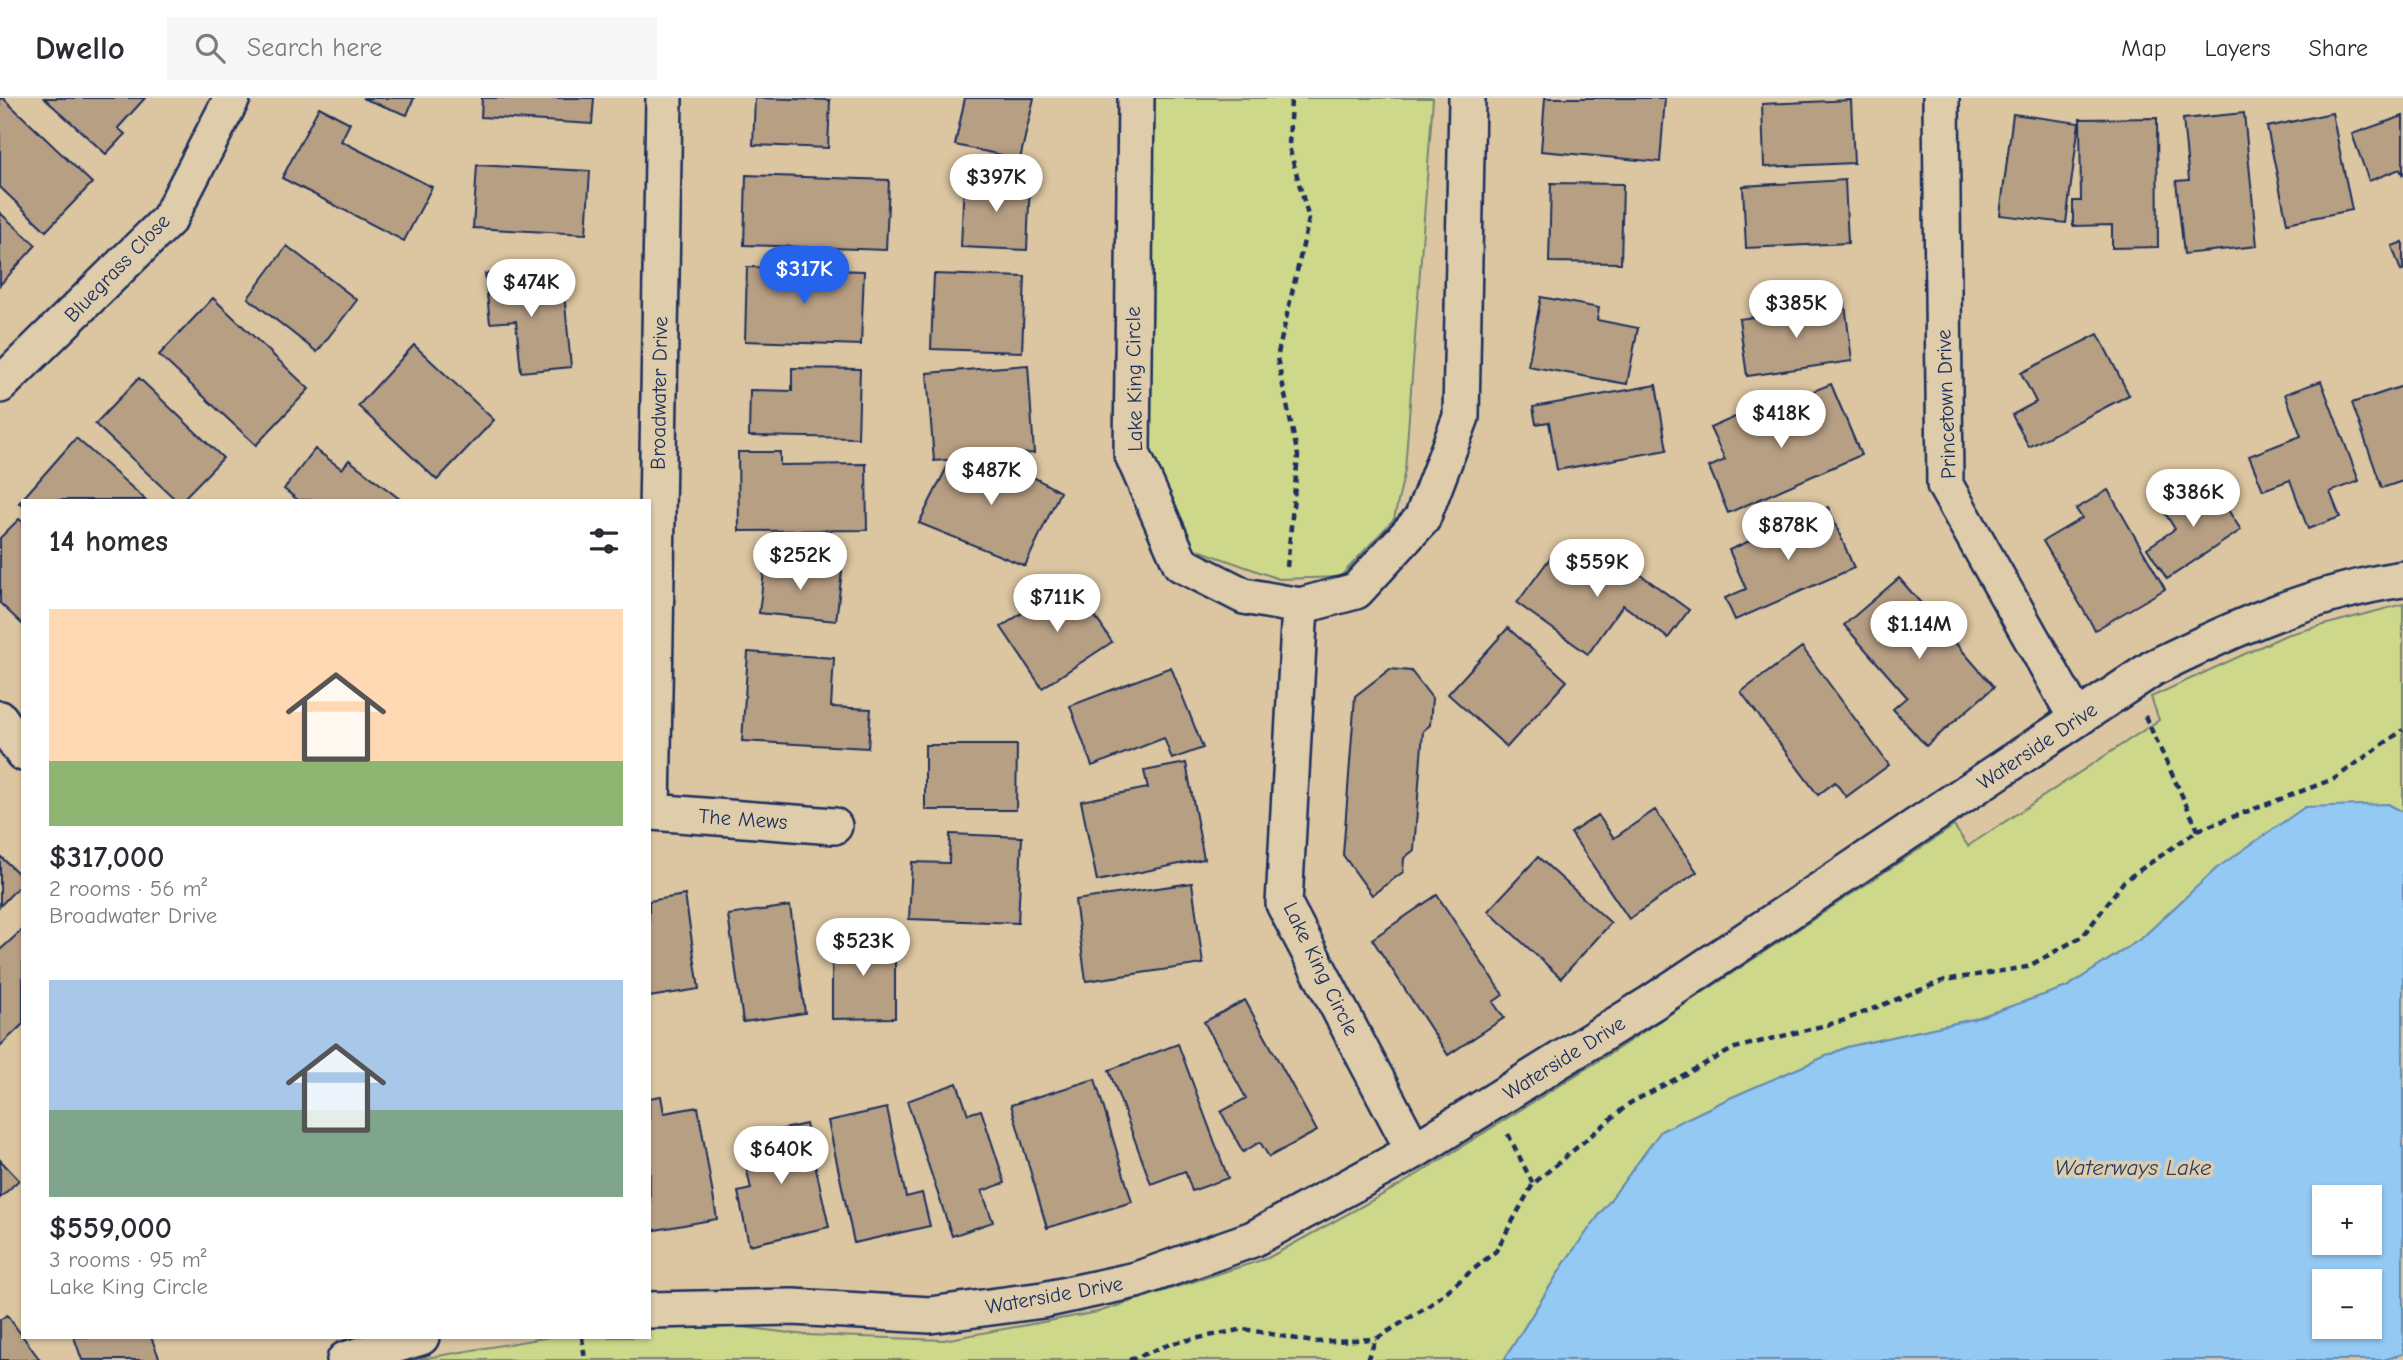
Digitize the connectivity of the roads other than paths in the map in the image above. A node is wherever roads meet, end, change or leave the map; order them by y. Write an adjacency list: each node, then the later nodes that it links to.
1 (232, 98): 6 (street, Bluegrass Close)
2 (664, 98): 12 (street, Broadwater Drive)
3 (1136, 98): 8 (street, Lake King Circle)
4 (1467, 98): 8 (street, Lake King Circle)
5 (1941, 98): 10 (street, Princetown Drive)
6 (0, 385)
7 (2403, 579): 10 (street, Waterside Drive)
8 (1300, 606): 14 (street, Lake King Circle)
9 (0, 719): 11 (street)
10 (2077, 719): 14 (street, Waterside Drive)
11 (21, 751)
12 (651, 812): 13 (street, The Mews)
13 (834, 825)
14 (1414, 1151): 15 (street, Waterside Drive)
15 (651, 1310)
16 (414, 1339): 17 (street)
17 (345, 1360)

